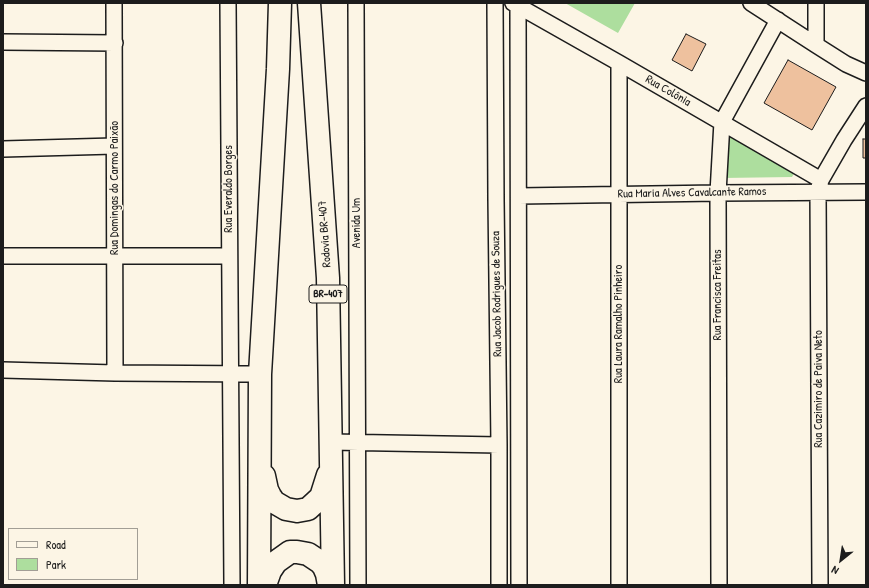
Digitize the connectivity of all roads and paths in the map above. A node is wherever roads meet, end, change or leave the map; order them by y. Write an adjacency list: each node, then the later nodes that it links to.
1 (114, 3): 12 (street, Rua Domingas do Carmo Paixão)
2 (228, 3): 26 (street, Rua Everaldo Borges)
3 (280, 3): 31 (highway)
4 (309, 3): 34 (highway, Rodovia BR-407 / BR-407)
5 (356, 3): 32 (street, Avenida Um)
6 (495, 3): 33 (street, Rua Jacob Rodrigues de Souza)
7 (751, 3): 10 (street)
8 (816, 3): 13 (street)
9 (516, 4): 14 (street, Rua Colônia); 24 (street, Rua Jacob Rodrigues de Souza)
10 (778, 20): 13 (street); 17 (street, Rua Francisca Freitas)
11 (3, 42): 12 (street)
12 (115, 43): 18 (street, Rua Domingas do Carmo Paixão)
13 (816, 45): 15 (street)
14 (619, 63): 17 (street, Rua Colônia); 23 (street, Rua Laura Ramalho Pinheiro)
15 (866, 73)
16 (866, 106): 20 (street)
17 (722, 122): 20 (street, Rua Colônia); 22 (street, Rua Francisca Freitas)
18 (114, 146): 19 (street); 27 (street, Rua Domingas do Carmo Paixão)
19 (3, 149)
20 (820, 186): 21 (street, Rua Maria Alves Cavalcante Ramos); 22 (street, Rua Maria Alves Cavalcante Ramos); 46 (street, Rua Cazimiro de Paiva Neto)
21 (866, 192)
22 (718, 193): 23 (street, Rua Maria Alves Cavalcante Ramos); 45 (street, Rua Francisca Freitas)
23 (619, 194): 24 (street, Rua Maria Alves Cavalcante Ramos); 44 (street, Rua Laura Ramalho Pinheiro)
24 (519, 196): 43 (street, Rua Jacob Rodrigues de Souza)
25 (3, 256): 27 (street)
26 (229, 256): 27 (street); 30 (street, Rua Everaldo Borges)
27 (115, 257): 29 (street, Rua Domingas do Carmo Paixão)
28 (3, 370): 29 (street)
29 (115, 373): 30 (street)
30 (231, 374): 31 (street); 36 (street, Rua Everaldo Borges)
31 (260, 374): 35 (highway)
32 (358, 442): 33 (street); 34 (street); 41 (street, Avenida Um)
33 (499, 445): 42 (street, Rua Jacob Rodrigues de Souza)
34 (332, 451): 35 (highway); 40 (highway, Rodovia BR-407 / BR-407)
35 (260, 455): 37 (highway)
36 (232, 585)
37 (259, 585)
38 (265, 585): 39 (highway)
39 (329, 585)
40 (333, 585)
41 (358, 585)
42 (499, 585)
43 (519, 585)
44 (619, 585)
45 (719, 585)
46 (820, 585)

